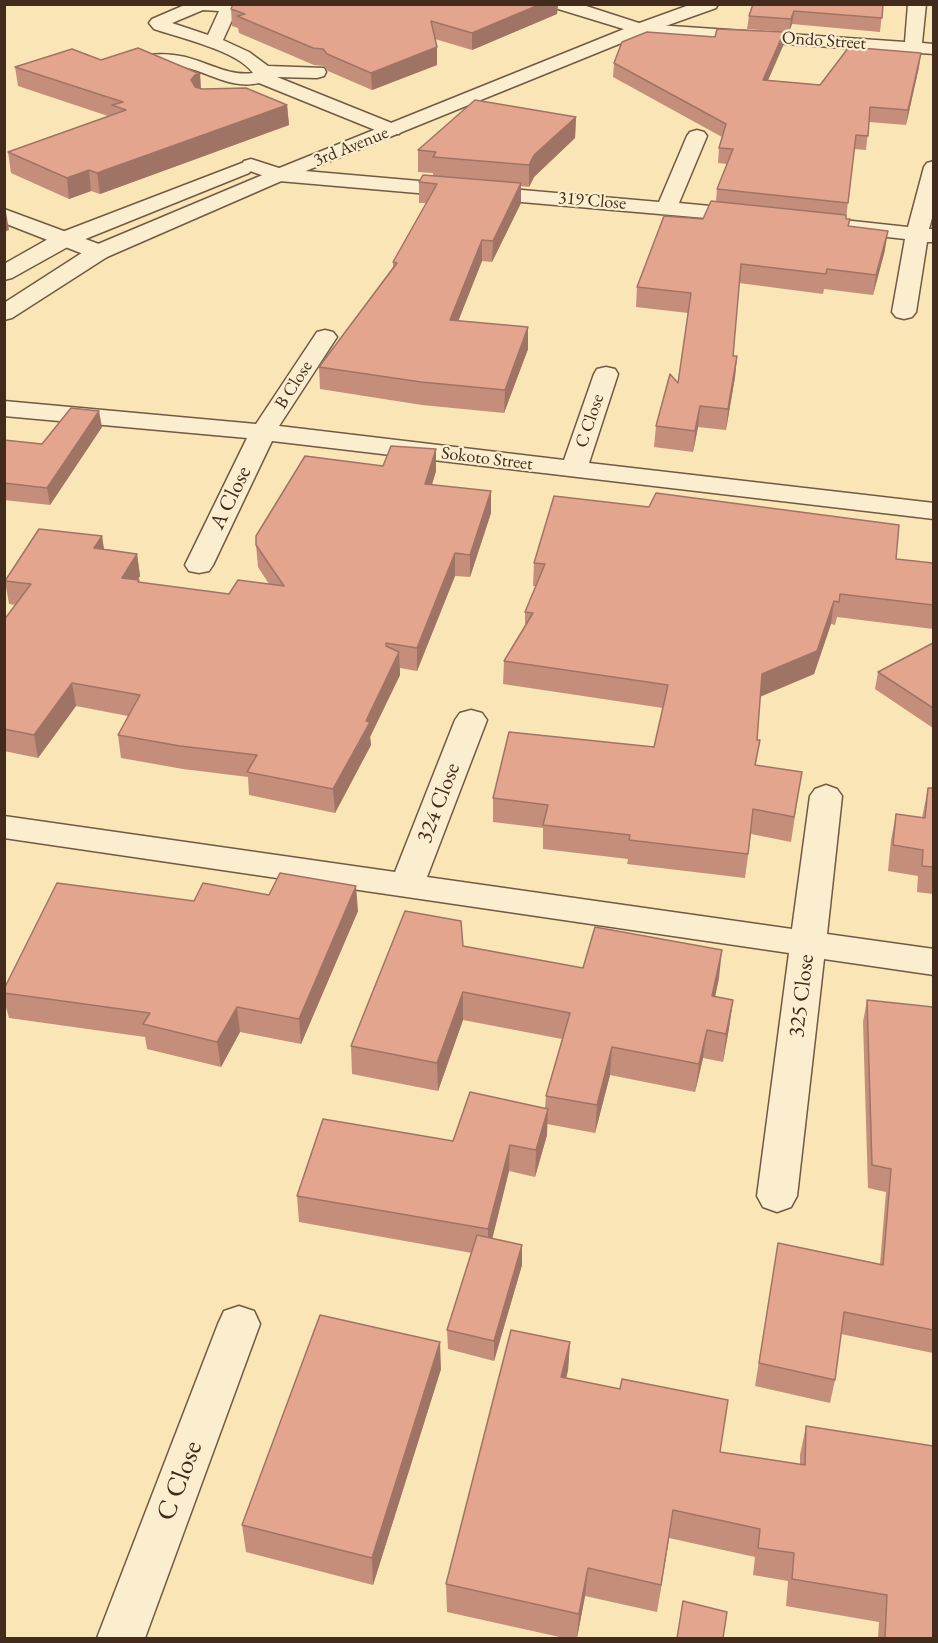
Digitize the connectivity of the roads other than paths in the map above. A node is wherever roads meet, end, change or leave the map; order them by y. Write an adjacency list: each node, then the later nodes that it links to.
1 (561, 4): 5 (street, Ondo Street)
2 (653, 4): 5 (street)
3 (710, 4): 6 (street, 3rd Avenue)
4 (916, 4): 9 (street)
5 (609, 20): 6 (street, Ondo Street); 7 (street)
6 (640, 28): 9 (street, Ondo Street); 18 (street, 3rd Avenue)
7 (586, 29)
8 (213, 43): 13 (street)
9 (914, 47): 10 (street, Ondo Street)
10 (933, 49)
11 (108, 62): 13 (street)
12 (317, 70): 13 (street)
13 (258, 76): 14 (street); 14 (street)
14 (271, 97): 16 (street)
15 (387, 110): 16 (street, 3rd Avenue)
16 (365, 119): 17 (street, 3rd Avenue); 18 (street)
17 (344, 127)
18 (392, 130): 23 (street, 3rd Avenue)
19 (697, 136): 24 (street)
20 (282, 152): 21 (street, 3rd Avenue)
21 (251, 165): 23 (street, 319 Close); 29 (street, 3rd Avenue)
22 (933, 167): 28 (street)
23 (279, 175): 24 (street, 319 Close); 30 (street, 3rd Avenue)
24 (667, 207): 26 (street, 319 Close)
25 (4, 215): 29 (street)
26 (774, 219)
27 (822, 224): 28 (street)
28 (925, 235): 32 (street)
29 (65, 239): 30 (street); 31 (street, 3rd Avenue)
30 (99, 252): 33 (street, 3rd Avenue)
31 (4, 273)
32 (904, 312)
33 (4, 313)
34 (325, 337): 37 (street, B Close)
35 (606, 374): 38 (street, C Close)
36 (4, 408): 37 (street, Sokoto Street)
37 (263, 432): 38 (street, Sokoto Street); 40 (street, A Close)
38 (574, 469): 39 (street, Sokoto Street)
39 (933, 511)
40 (199, 565)
41 (471, 720): 44 (street, 324 Close)
42 (826, 796): 45 (street, 325 Close)
43 (6, 831): 44 (street)
44 (407, 885): 45 (street)
45 (808, 944): 46 (street); 47 (street, 325 Close)
46 (933, 962)
47 (777, 1196)
48 (239, 1324): 49 (street, C Close)
49 (121, 1638)

